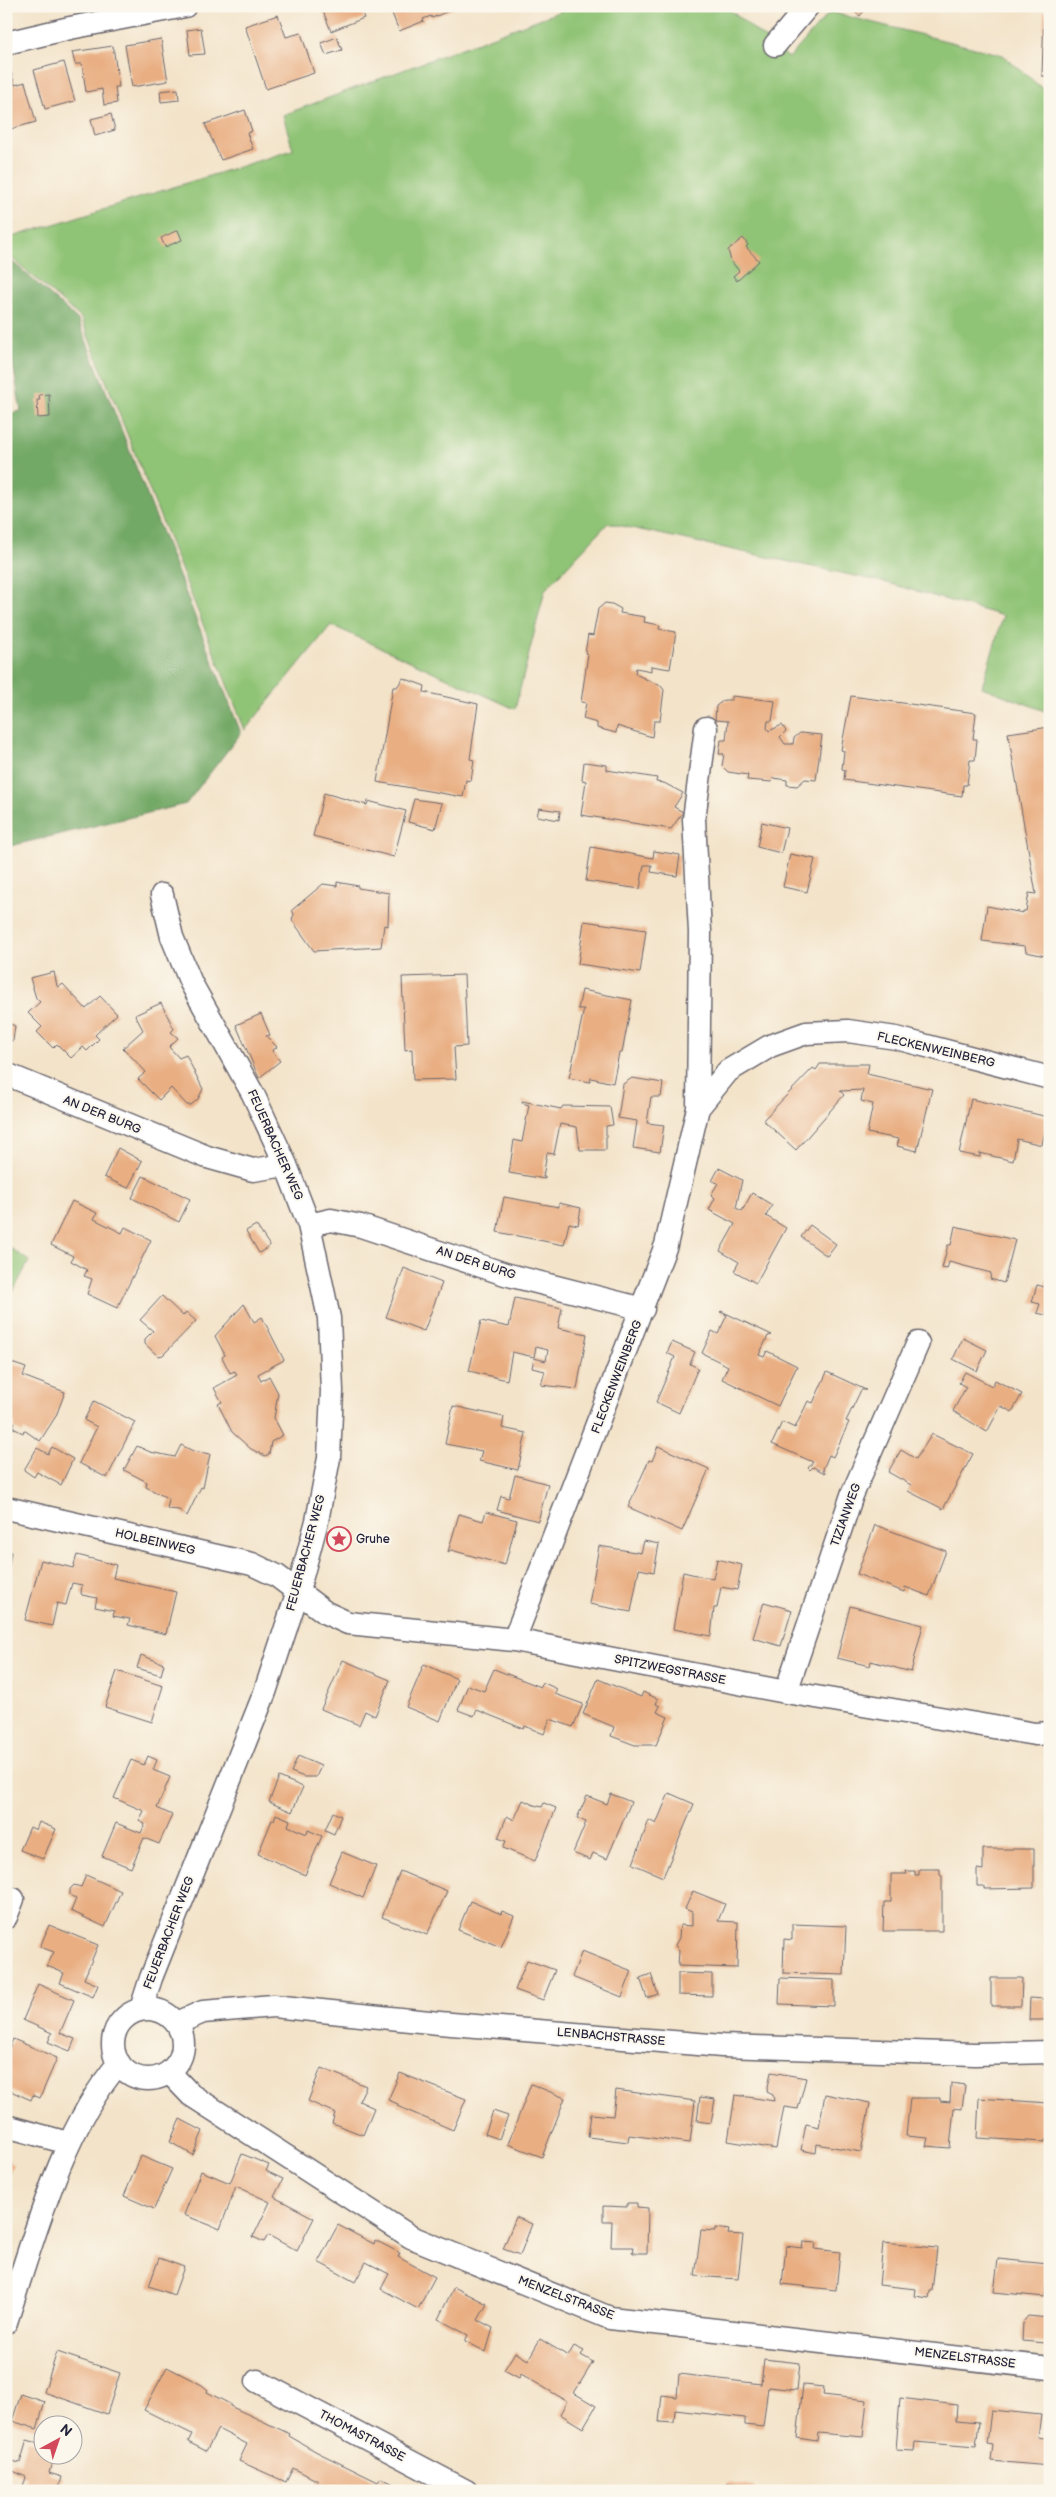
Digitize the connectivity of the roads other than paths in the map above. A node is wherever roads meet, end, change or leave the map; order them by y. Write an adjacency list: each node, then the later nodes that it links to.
1 (185, 6): 3 (street)
2 (808, 6): 4 (street)
3 (10, 39)
4 (775, 45)
5 (706, 728): 9 (street, FLECKENWEINBERG)
6 (162, 895): 10 (street, FEUERBACHER WEG)
7 (6, 1074): 10 (street, AN DER BURG)
8 (1050, 1078): 9 (street, FLECKENWEINBERG)
9 (698, 1108): 12 (street, FLECKENWEINBERG)
10 (286, 1166): 11 (street, FEUERBACHER WEG)
11 (309, 1225): 12 (street, AN DER BURG); 15 (street, FEUERBACHER WEG)
12 (643, 1309): 16 (street, FLECKENWEINBERG)
13 (918, 1343): 17 (street, TIZIANWEG)
14 (6, 1508): 15 (street, HOLBEINWEG)
15 (298, 1591): 16 (street, SPITZWEGSTRASSE); 19 (street, FEUERBACHER WEG)
16 (514, 1640): 17 (street, SPITZWEGSTRASSE)
17 (786, 1692): 18 (street, SPITZWEGSTRASSE)
18 (1050, 1732)
19 (142, 2009): 20 (street, FEUERBACHER WEG); 22 (street)
20 (177, 2023): 21 (street, LENBACHSTRASSE); 23 (street)
21 (1050, 2052)
22 (120, 2064): 23 (street); 25 (street)
23 (169, 2072): 27 (street, MENZELSTRASSE)
24 (6, 2126): 25 (street)
25 (68, 2144): 26 (street)
26 (6, 2322)
27 (1050, 2368)
28 (257, 2381): 29 (street, THOMASTRASSE)
29 (466, 2491)

